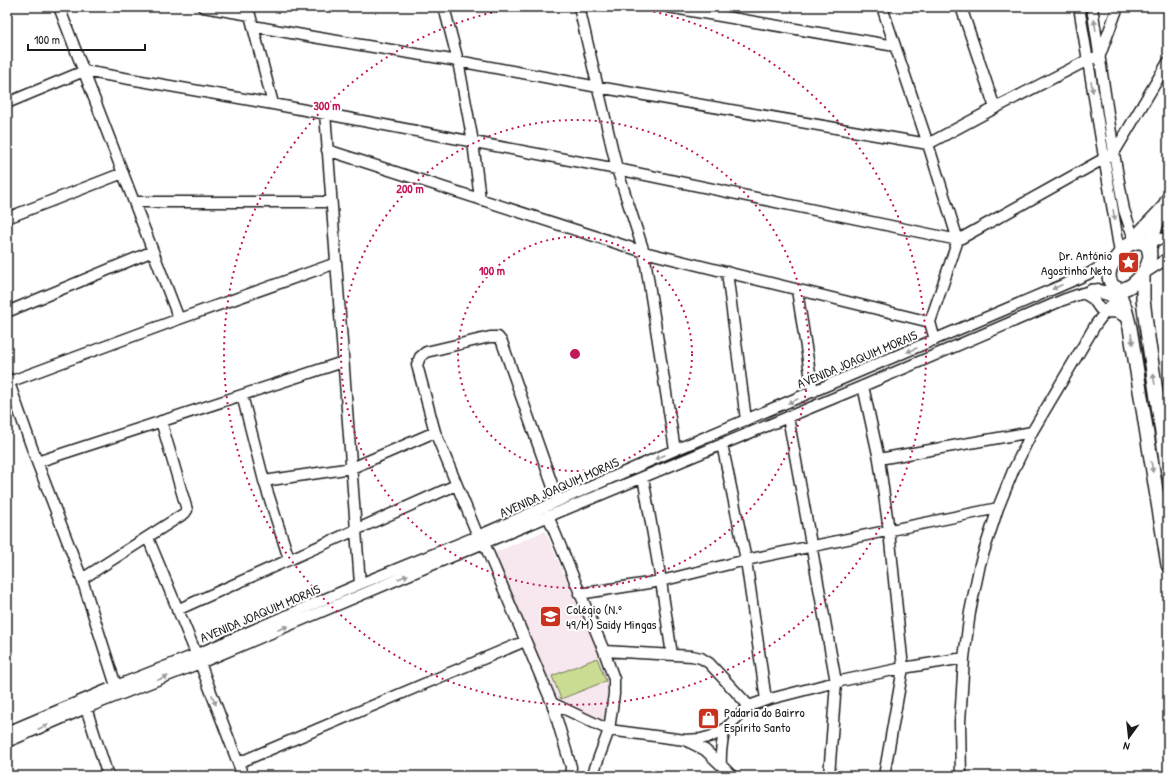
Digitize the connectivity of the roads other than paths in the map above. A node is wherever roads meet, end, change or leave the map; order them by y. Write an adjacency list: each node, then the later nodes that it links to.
1 (59, 7): 18 (street)
2 (203, 7): 11 (street)
3 (444, 7): 16 (street)
4 (579, 7): 19 (street)
5 (668, 7): 13 (street)
6 (882, 7): 13 (street)
7 (961, 7): 22 (street)
8 (1079, 7): 15 (street)
9 (1092, 7): 14 (street, one-way to 9)
10 (1118, 7): 14 (street)
11 (249, 11): 12 (street)
12 (254, 26): 16 (street); 21 (street)
13 (895, 46): 25 (street)
14 (1100, 55): 15 (street); 27 (street)
15 (1088, 60): 22 (street); 28 (street, one-way to 28)
16 (458, 61): 19 (street); 24 (street)
17 (1168, 62): 27 (street)
18 (84, 71): 20 (street); 21 (street); 30 (street)
19 (598, 87): 25 (street); 29 (street)
20 (7, 102)
21 (273, 104): 23 (street)
22 (995, 108): 25 (street)
23 (325, 113): 24 (street); 26 (street)
24 (473, 142): 29 (street); 31 (street)
25 (928, 144): 37 (street)
26 (328, 150): 31 (street); 33 (street)
27 (1114, 153): 28 (street); 38 (street)
28 (1104, 158): 37 (street); 38 (street, one-way to 38)
29 (617, 169): 37 (street); 40 (street)
30 (123, 174): 32 (street); 35 (street)
31 (480, 199): 40 (street)
32 (134, 202): 33 (street); 39 (street)
33 (331, 202): 42 (street)
34 (1165, 204): 38 (main road); 38 (main road)
35 (7, 218)
36 (1168, 238): 38 (street)
37 (958, 240): 51 (street)
38 (1134, 246): 44 (main road); 47 (main road); 52 (street, AVENIDA JOAQUIM MORAIS, one-way to 52)
39 (153, 251): 49 (street); 50 (street)
40 (644, 252): 43 (street); 64 (street)
41 (1168, 258): 44 (street)
42 (336, 263): 50 (street); 53 (street)
43 (727, 272): 45 (street); 59 (street)
44 (1143, 274): 47 (main road); 68 (main road, one-way to 44)
45 (796, 290): 51 (street); 56 (street)
46 (1088, 292): 47 (main road); 48 (street); 55 (street, AVENIDA JOAQUIM MORAIS)
47 (1120, 297): 48 (street); 48 (main road); 82 (main road, one-way to 82)
48 (1103, 310): 62 (street)
49 (7, 312)
50 (179, 319): 54 (street)
51 (930, 322): 52 (street)
52 (935, 340): 56 (street, AVENIDA JOAQUIM MORAIS, one-way to 56)
53 (343, 362): 57 (street); 67 (street)
54 (8, 379): 66 (street)
55 (863, 386): 58 (street, AVENIDA JOAQUIM MORAIS); 65 (street)
56 (814, 392): 59 (street, AVENIDA JOAQUIM MORAIS, one-way to 59)
57 (242, 395): 60 (street); 70 (street)
58 (788, 416): 63 (street, AVENIDA JOAQUIM MORAIS); 79 (street)
59 (746, 420): 64 (street, AVENIDA JOAQUIM MORAIS)
60 (161, 421): 66 (street); 77 (street)
61 (435, 432): 67 (street); 71 (street); 72 (street)
62 (1032, 432): 65 (street); 73 (street)
63 (722, 444): 69 (street, AVENIDA JOAQUIM MORAIS); 81 (street)
64 (675, 450): 72 (street, AVENIDA JOAQUIM MORAIS, one-way to 72)
65 (879, 459): 76 (street)
66 (37, 462): 83 (street)
67 (352, 468): 70 (street); 75 (street)
68 (1168, 473)
69 (643, 477): 74 (street, AVENIDA JOAQUIM MORAIS); 84 (street)
70 (264, 481): 80 (street)
71 (456, 485): 75 (street); 78 (street)
72 (558, 501): 78 (street, AVENIDA JOAQUIM MORAIS)
73 (998, 508): 76 (street); 91 (street)
74 (548, 516): 78 (street, AVENIDA JOAQUIM MORAIS); 86 (street)
75 (357, 529): 80 (street); 85 (street)
76 (889, 531): 79 (street); 93 (street)
77 (148, 538): 83 (street); 87 (street)
78 (481, 540): 85 (street, AVENIDA JOAQUIM MORAIS); 88 (street); 92 (street, AVENIDA JOAQUIM MORAIS, one-way to 78)
79 (811, 547): 81 (street); 94 (street)
80 (290, 560): 87 (street)
81 (746, 560): 84 (street); 96 (street)
82 (1168, 565)
83 (82, 579): 95 (street)
84 (661, 581): 86 (street); 90 (street)
85 (360, 584): 92 (street, AVENIDA JOAQUIM MORAIS)
86 (579, 594): 89 (street)
87 (177, 610): 92 (street)
88 (525, 641): 97 (street); 105 (street)
89 (604, 651): 90 (street); 101 (street)
90 (672, 655): 98 (street)
91 (964, 658): 93 (street); 114 (street)
92 (198, 659): 95 (street, AVENIDA JOAQUIM MORAIS); 99 (street, AVENIDA JOAQUIM MORAIS, one-way to 92); 105 (street, one-way to 105)
93 (902, 668): 94 (street); 113 (street)
94 (836, 682): 96 (street); 112 (street)
95 (116, 686): 102 (street, AVENIDA JOAQUIM MORAIS)
96 (766, 700): 98 (street)
97 (552, 703): 101 (street); 109 (street)
98 (750, 706): 100 (street)
99 (86, 708): 104 (street, AVENIDA JOAQUIM MORAIS, one-way to 99); 107 (street)
100 (725, 729): 103 (street); 106 (street)
101 (609, 730): 103 (street); 110 (street)
102 (7, 732)
103 (686, 740): 106 (street)
104 (7, 742)
105 (238, 763): 108 (street)
106 (721, 765): 111 (street)
107 (108, 776)
108 (243, 776)
109 (570, 776)
110 (592, 776)
111 (732, 776)
112 (829, 776)
113 (884, 776)
114 (961, 776)

